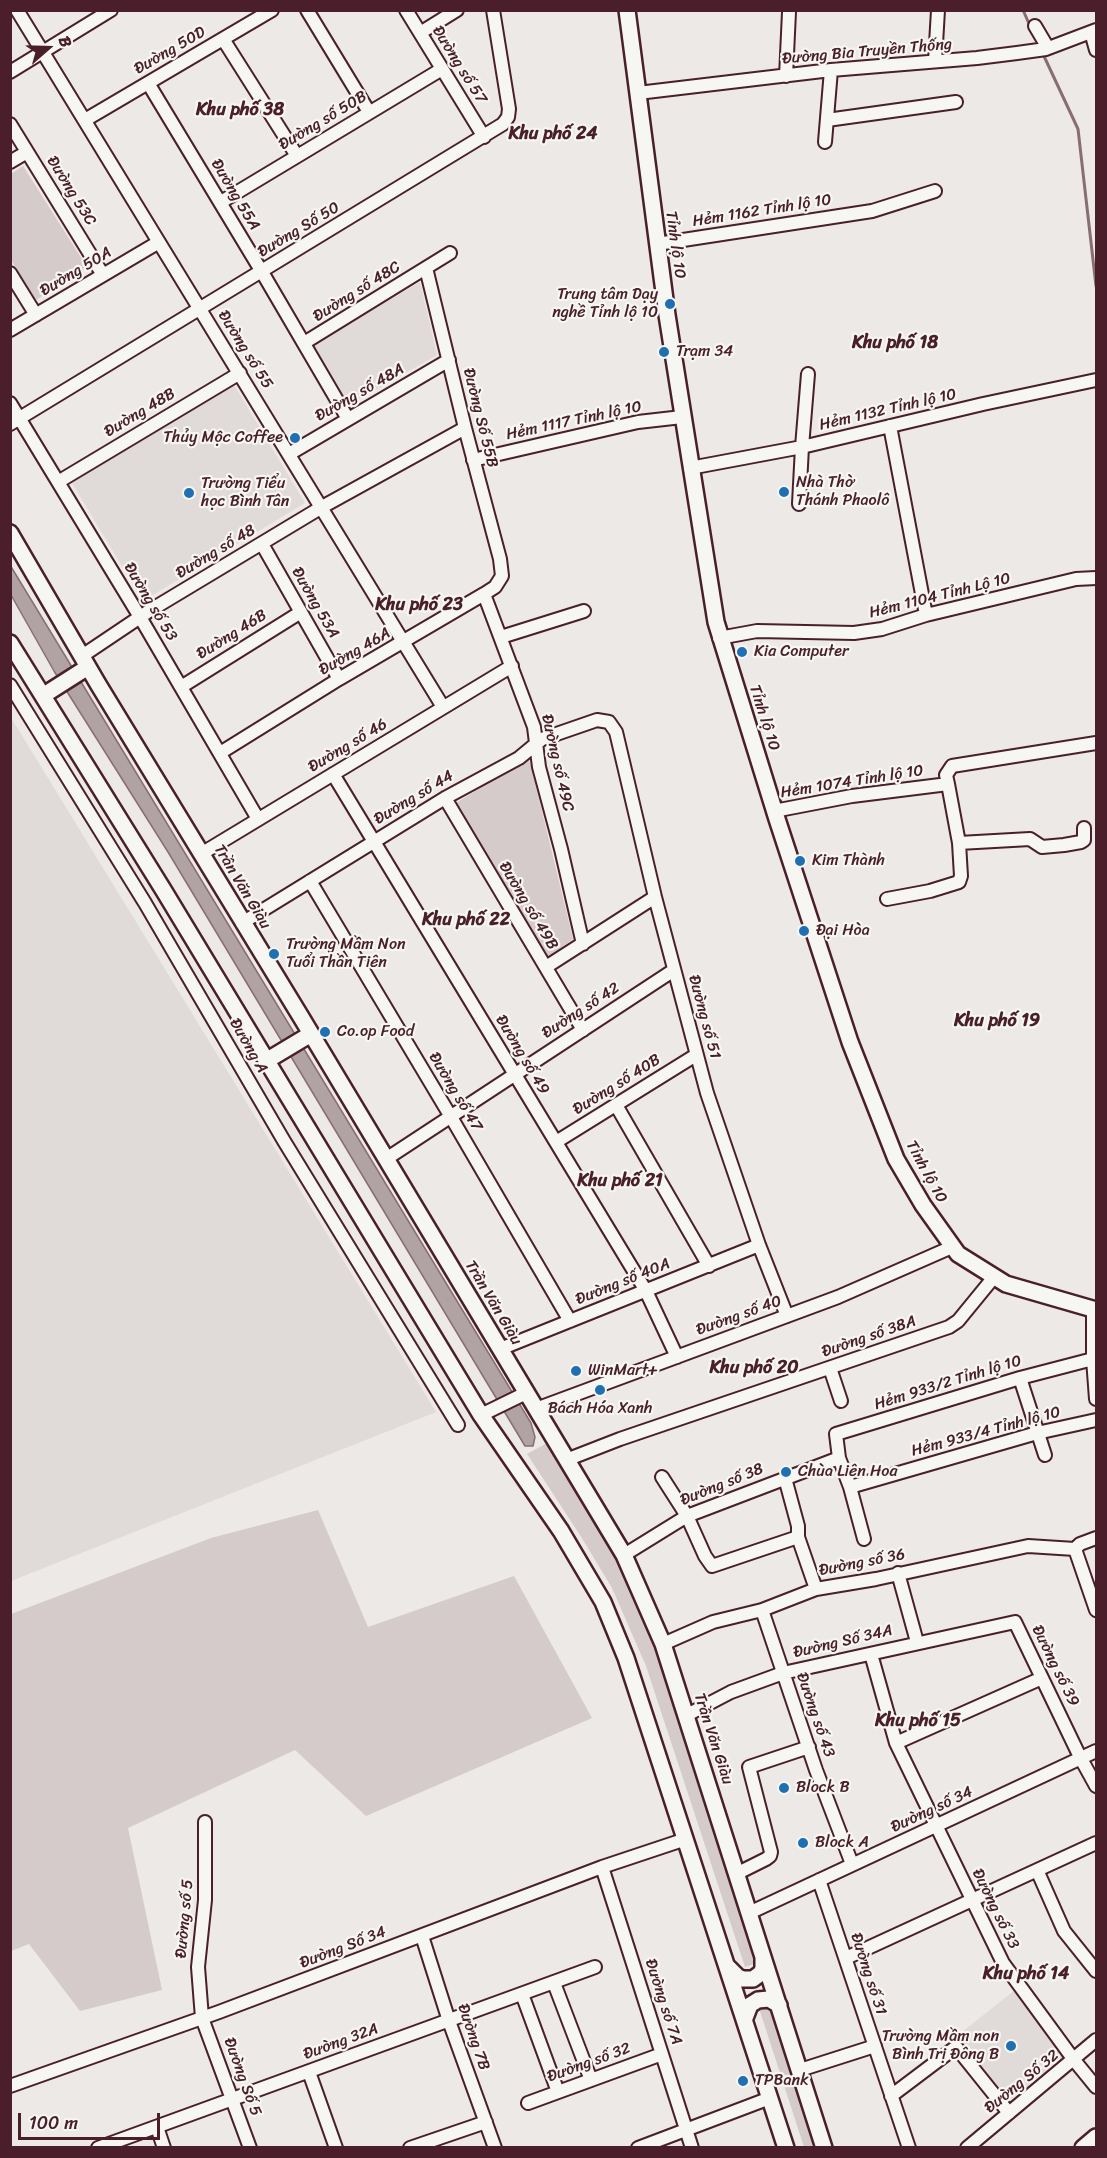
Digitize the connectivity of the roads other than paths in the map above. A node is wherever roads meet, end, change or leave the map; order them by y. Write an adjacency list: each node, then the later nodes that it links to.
1 (17, 10): 17 (street, Đường số 55)
2 (111, 10): 17 (street)
3 (272, 10): 14 (street, Đường 50D)
4 (307, 10): 26 (street)
5 (406, 10): 13 (street, Đường số 57)
6 (457, 10): 13 (street)
7 (627, 10): 24 (main road, Tỉnh lộ 10)
8 (938, 10): 18 (street)
9 (494, 11): 30 (street, Đường Số 50)
10 (789, 12): 22 (street)
11 (1035, 26): 15 (street)
12 (1094, 31): 15 (street, Đường Bia Truyền Thống); 16 (street)
13 (420, 33): 19 (street, Đường số 57)
14 (223, 39): 23 (street, Đường 50D); 33 (street)
15 (1047, 48): 18 (street, Đường Bia Truyền Thống)
16 (1096, 50)
17 (43, 52): 21 (street); 27 (street, Đường số 55)
18 (935, 61): 20 (street, Đường Bia Truyền Thống)
19 (442, 69): 26 (street, Đường số 50B); 30 (street, Đường số 57)
20 (831, 70): 22 (street, Đường Bia Truyền Thống); 28 (street)
21 (10, 72)
22 (786, 76): 24 (street, Đường Bia Truyền Thống)
23 (148, 83): 27 (street, Đường 50D); 36 (street, Đường 55A)
24 (639, 93): 38 (main road, Tỉnh lộ 10)
25 (956, 102): 28 (street)
26 (369, 112): 33 (street, Đường số 50B)
27 (85, 120): 37 (street, Đường số 55)
28 (827, 120): 31 (street)
29 (10, 124): 32 (street, Đường 53C)
30 (484, 136): 41 (street, Đường Số 50)
31 (825, 142)
32 (27, 152): 34 (street); 43 (street, Đường 53C)
33 (297, 156): 36 (street, Đường số 50B)
34 (10, 162)
35 (934, 191): 38 (street, Hẻm 1162 Tỉnh lộ 10)
36 (220, 202): 41 (street, Đường 55A)
37 (159, 242): 43 (street, Đường 50A); 44 (street, Đường số 55)
38 (657, 244): 53 (main road, Tỉnh lộ 10)
39 (450, 253): 40 (street, Đường số 48C)
40 (426, 268): 47 (street, Đường số 48C); 48 (street, Đường Số 55B)
41 (262, 272): 44 (street, Đường Số 50); 47 (street, Đường 55A)
42 (10, 273): 45 (street)
43 (103, 275): 45 (street, Đường 50A)
44 (201, 309): 49 (street, Đường số 55); 55 (street, Đường Số 50)
45 (36, 315): 46 (street, Đường 50A)
46 (10, 330)
47 (304, 344): 54 (street, Đường 55A)
48 (448, 360): 54 (street, Đường số 48A); 57 (street, Đường Số 55B)
49 (240, 373): 59 (street, Đường số 55); 62 (street, Đường 48B)
50 (808, 374): 58 (street)
51 (1094, 381): 56 (street, Hẻm 1132 Tỉnh lộ 10)
52 (10, 403): 55 (street, Đường số 53)
53 (682, 417): 60 (street, Hẻm 1117 Tỉnh lộ 10); 61 (main road, Tỉnh lộ 10)
54 (348, 419): 59 (street, Đường số 48A)
55 (15, 422): 62 (street, Đường số 53)
56 (890, 426): 58 (street, Hẻm 1132 Tỉnh lộ 10); 72 (street)
57 (465, 428): 60 (street, Đường Số 55B); 64 (street, Đường số 48)
58 (802, 447): 61 (street, Hẻm 1132 Tỉnh lộ 10); 63 (street)
59 (289, 454): 64 (street, Đường số 55)
60 (473, 460): 67 (street, Đường Số 55B)
61 (690, 468): 75 (main road, Tỉnh lộ 10)
62 (58, 482): 73 (street, Đường số 53)
63 (799, 504)
64 (322, 507): 66 (street, Đường số 48); 76 (street, Đường số 55)
65 (10, 533): 78 (main road, Trần Văn Giàu)
66 (262, 544): 71 (street, Đường 53A); 73 (street, Đường số 48)
67 (502, 576): 69 (street, Đường 46A)
68 (1096, 578): 72 (street, Hẻm 1104 Tỉnh Lộ 10)
69 (484, 594): 74 (street, Đường số 49C); 76 (street, Đường 46A)
70 (584, 611): 74 (street)
71 (301, 612): 80 (street, Đường 53A); 82 (street, Đường 46B)
72 (926, 615): 75 (street, Hẻm 1104 Tỉnh Lộ 10)
73 (140, 617): 78 (street, Đường số 48); 82 (street, Đường số 53)
74 (501, 637): 79 (street, Đường số 49C)
75 (719, 638): 92 (main road, Tỉnh lộ 10)
76 (405, 642): 80 (street, Đường 46A); 84 (street, Đường số 55)
77 (10, 643): 83 (main road)
78 (85, 661): 83 (main road); 97 (main road, Trần Văn Giàu)
79 (512, 666): 84 (street, Đường số 46); 86 (street, Đường số 49C)
80 (339, 679): 88 (street, Đường 46A)
81 (10, 685): 133 (street, Đường A)
82 (180, 687): 88 (street, Đường số 53)
83 (44, 694): 108 (main road)
84 (443, 707): 89 (street, Đường số 46)
85 (609, 722): 86 (street, Đường số 44); 99 (street, Đường số 51)
86 (537, 742): 91 (street, Đường số 44); 102 (street, Đường số 49C)
87 (1096, 743): 90 (street, Hẻm 1074 Tỉnh lộ 10)
88 (220, 753): 93 (street, Đường số 53)
89 (333, 774): 93 (street, Đường số 46); 95 (street, Đường số 49)
90 (948, 784): 92 (street, Hẻm 1074 Tỉnh lộ 10); 96 (street)
91 (445, 798): 95 (street, Đường số 44); 103 (street, Đường số 49B)
92 (774, 811): 115 (main road, Tỉnh lộ 10)
93 (258, 819): 97 (street, Đường số 46)
94 (1084, 828): 96 (street)
95 (374, 842): 98 (street, Đường số 44); 109 (street, Đường số 49)
96 (959, 843): 100 (street)
97 (201, 854): 101 (main road, Trần Văn Giàu)
98 (310, 881): 101 (street, Đường số 44); 111 (street, Đường số 47)
99 (655, 897): 102 (street); 104 (street, Đường số 51)
100 (887, 899)
101 (242, 923): 106 (main road, Trần Văn Giàu)
102 (583, 944): 103 (street)
103 (546, 967): 105 (street, Đường số 49B)
104 (674, 970): 105 (street, Đường số 42); 107 (street, Đường số 51)
105 (583, 1030): 109 (street, Đường số 42)
106 (307, 1036): 108 (main road); 113 (main road, Trần Văn Giàu)
107 (696, 1055): 110 (street, Đường số 40B); 114 (street, Đường số 51)
108 (270, 1058): 131 (main road)
109 (515, 1075): 111 (street, Đường số 42); 112 (street, Đường số 49)
110 (616, 1105): 112 (street, Đường số 40B); 116 (street)
111 (451, 1117): 113 (street, Đường số 42); 121 (street, Đường số 47)
112 (556, 1142): 118 (street, Đường số 49)
113 (386, 1160): 122 (main road, Trần Văn Giàu)
114 (759, 1245): 116 (street, Đường số 40A); 120 (street, Đường số 51)
115 (952, 1247): 117 (main road, Tỉnh lộ 10); 120 (street, Đường số 40)
116 (709, 1266): 118 (street, Đường số 40A)
117 (994, 1278): 119 (main road, Tỉnh lộ 10); 125 (street, Đường số 38A)
118 (646, 1291): 121 (street, Đường số 40A); 123 (street, Đường số 49)
119 (1095, 1309): 124 (street)
120 (787, 1316): 123 (street, Đường số 40)
121 (570, 1321): 122 (street, Đường số 40A)
122 (500, 1349): 127 (main road, Trần Văn Giàu)
123 (677, 1357): 130 (street, Đường số 40)
124 (1094, 1359): 126 (street, Hẻm 933/2 Tỉnh lộ 10); 128 (street)
125 (830, 1368): 129 (street); 137 (street, Đường số 38A)
126 (1020, 1377): 134 (street); 136 (street, Hẻm 933/2 Tỉnh lộ 10)
127 (523, 1394): 130 (main road, Trần Văn Giàu); 131 (street)
128 (1096, 1400)
129 (841, 1401)
130 (536, 1409): 137 (main road, Trần Văn Giàu)
131 (486, 1413): 165 (main road)
132 (1096, 1420): 134 (street, Hẻm 933/4 Tỉnh lộ 10)
133 (458, 1425)
134 (1037, 1433): 135 (street); 140 (street, Hẻm 933/4 Tỉnh lộ 10)
135 (1045, 1455)
136 (838, 1458): 139 (street, Đường số 38); 140 (street)
137 (566, 1460): 146 (main road, Trần Văn Giàu)
138 (662, 1478): 141 (street)
139 (785, 1478): 141 (street, Đường số 38); 142 (street)
140 (850, 1487): 144 (street)
141 (687, 1516): 142 (street); 146 (street, Đường số 38)
142 (798, 1537): 148 (street)
143 (1096, 1538): 145 (street)
144 (864, 1539)
145 (1075, 1549): 147 (street, Đường số 36); 150 (street)
146 (624, 1555): 153 (main road, Trần Văn Giàu)
147 (898, 1574): 148 (street, Đường số 36); 152 (street)
148 (816, 1589): 149 (street, Đường số 36)
149 (762, 1610): 153 (street, Đường số 36); 155 (street, Đường số 43)
150 (1096, 1610)
151 (1015, 1622): 152 (street, Đường Số 34A); 156 (street, Đường số 39)
152 (917, 1642): 154 (street, Đường Số 34A)
153 (663, 1644): 157 (main road, Trần Văn Giàu)
154 (871, 1654): 155 (street, Đường Số 34A); 158 (street, Đường số 33)
155 (783, 1673): 157 (street, Đường Số 34A); 159 (street, Đường số 43)
156 (1042, 1678): 158 (street); 161 (street, Đường số 39)
157 (687, 1715): 170 (main road, Trần Văn Giàu)
158 (896, 1743): 164 (street, Đường số 33)
159 (809, 1747): 167 (street, Đường số 43); 170 (street)
160 (1096, 1750): 161 (street, Đường số 34)
161 (1080, 1757): 162 (street, Đường số 39); 164 (street, Đường số 34)
162 (1096, 1786)
163 (205, 1822): 183 (street, Đường số 5)
164 (936, 1827): 167 (street, Đường số 34); 172 (street, Đường số 33)
165 (686, 1839): 168 (street, Đường Số 34); 178 (main road)
166 (1096, 1843): 169 (street)
167 (852, 1864): 171 (street, Đường số 34)
168 (602, 1867): 174 (street, Đường Số 34); 188 (street, Đường số 7A)
169 (1037, 1870): 172 (street); 179 (street)
170 (736, 1874): 173 (main road, Trần Văn Giàu)
171 (819, 1880): 173 (street, Đường số 34); 176 (street, Đường số 31)
172 (972, 1900): 176 (street); 189 (street, Đường số 33)
173 (749, 1913): 175 (main road, Trần Văn Giàu)
174 (422, 1936): 183 (street, Đường Số 34); 185 (street, Đường 7B)
175 (763, 1958): 178 (main road); 182 (main road, Trần Văn Giàu)
176 (846, 1958): 187 (street, Đường số 31)
177 (596, 1967): 180 (street, Đường 32A)
178 (728, 1967): 184 (main road)
179 (1096, 1971)
180 (554, 1983): 181 (street, Đường 32A); 192 (street)
181 (522, 1994): 185 (street, Đường 32A); 195 (street)
182 (779, 2005): 184 (main road); 190 (main road, Trần Văn Giàu)
183 (202, 2018): 193 (street, Đường Số 34); 198 (street, Đường Số 5)
184 (745, 2018): 197 (main road)
185 (449, 2021): 191 (street, Đường 32A); 201 (street, Đường 7B)
186 (1096, 2040): 189 (street, Đường Số 32)
187 (875, 2046): 190 (street); 196 (street, Đường số 31)
188 (662, 2054): 192 (street, Đường số 32); 203 (street, Đường số 7A)
189 (1074, 2060): 194 (street, Đường số 33); 200 (street, Đường Số 32)
190 (800, 2070): 215 (main road, Trần Văn Giàu)
191 (309, 2072): 198 (street, Đường 32A); 209 (street)
192 (591, 2080): 195 (street, Đường số 32)
193 (10, 2086)
194 (1096, 2087)
195 (558, 2092): 199 (street, Đường số 32)
196 (891, 2096): 200 (street); 216 (street, Đường số 31)
197 (770, 2098): 203 (street); 214 (main road)
198 (232, 2099): 202 (street, Đường 32A); 208 (street, Đường Số 5)
199 (528, 2103)
200 (1010, 2113): 205 (street, Đường Số 32)
201 (486, 2122): 210 (street); 211 (street, Đường 7B)
202 (157, 2127): 206 (street, Đường 32A); 207 (street)
203 (687, 2130): 212 (street); 213 (street, Đường số 7A)
204 (1096, 2137): 217 (main road)
205 (975, 2145)
206 (98, 2148)
207 (164, 2148)
208 (250, 2148)
209 (336, 2148)
210 (410, 2148)
211 (495, 2148)
212 (638, 2148)
213 (692, 2148)
214 (786, 2148)
215 (824, 2148)
216 (909, 2148)
217 (1083, 2148)

